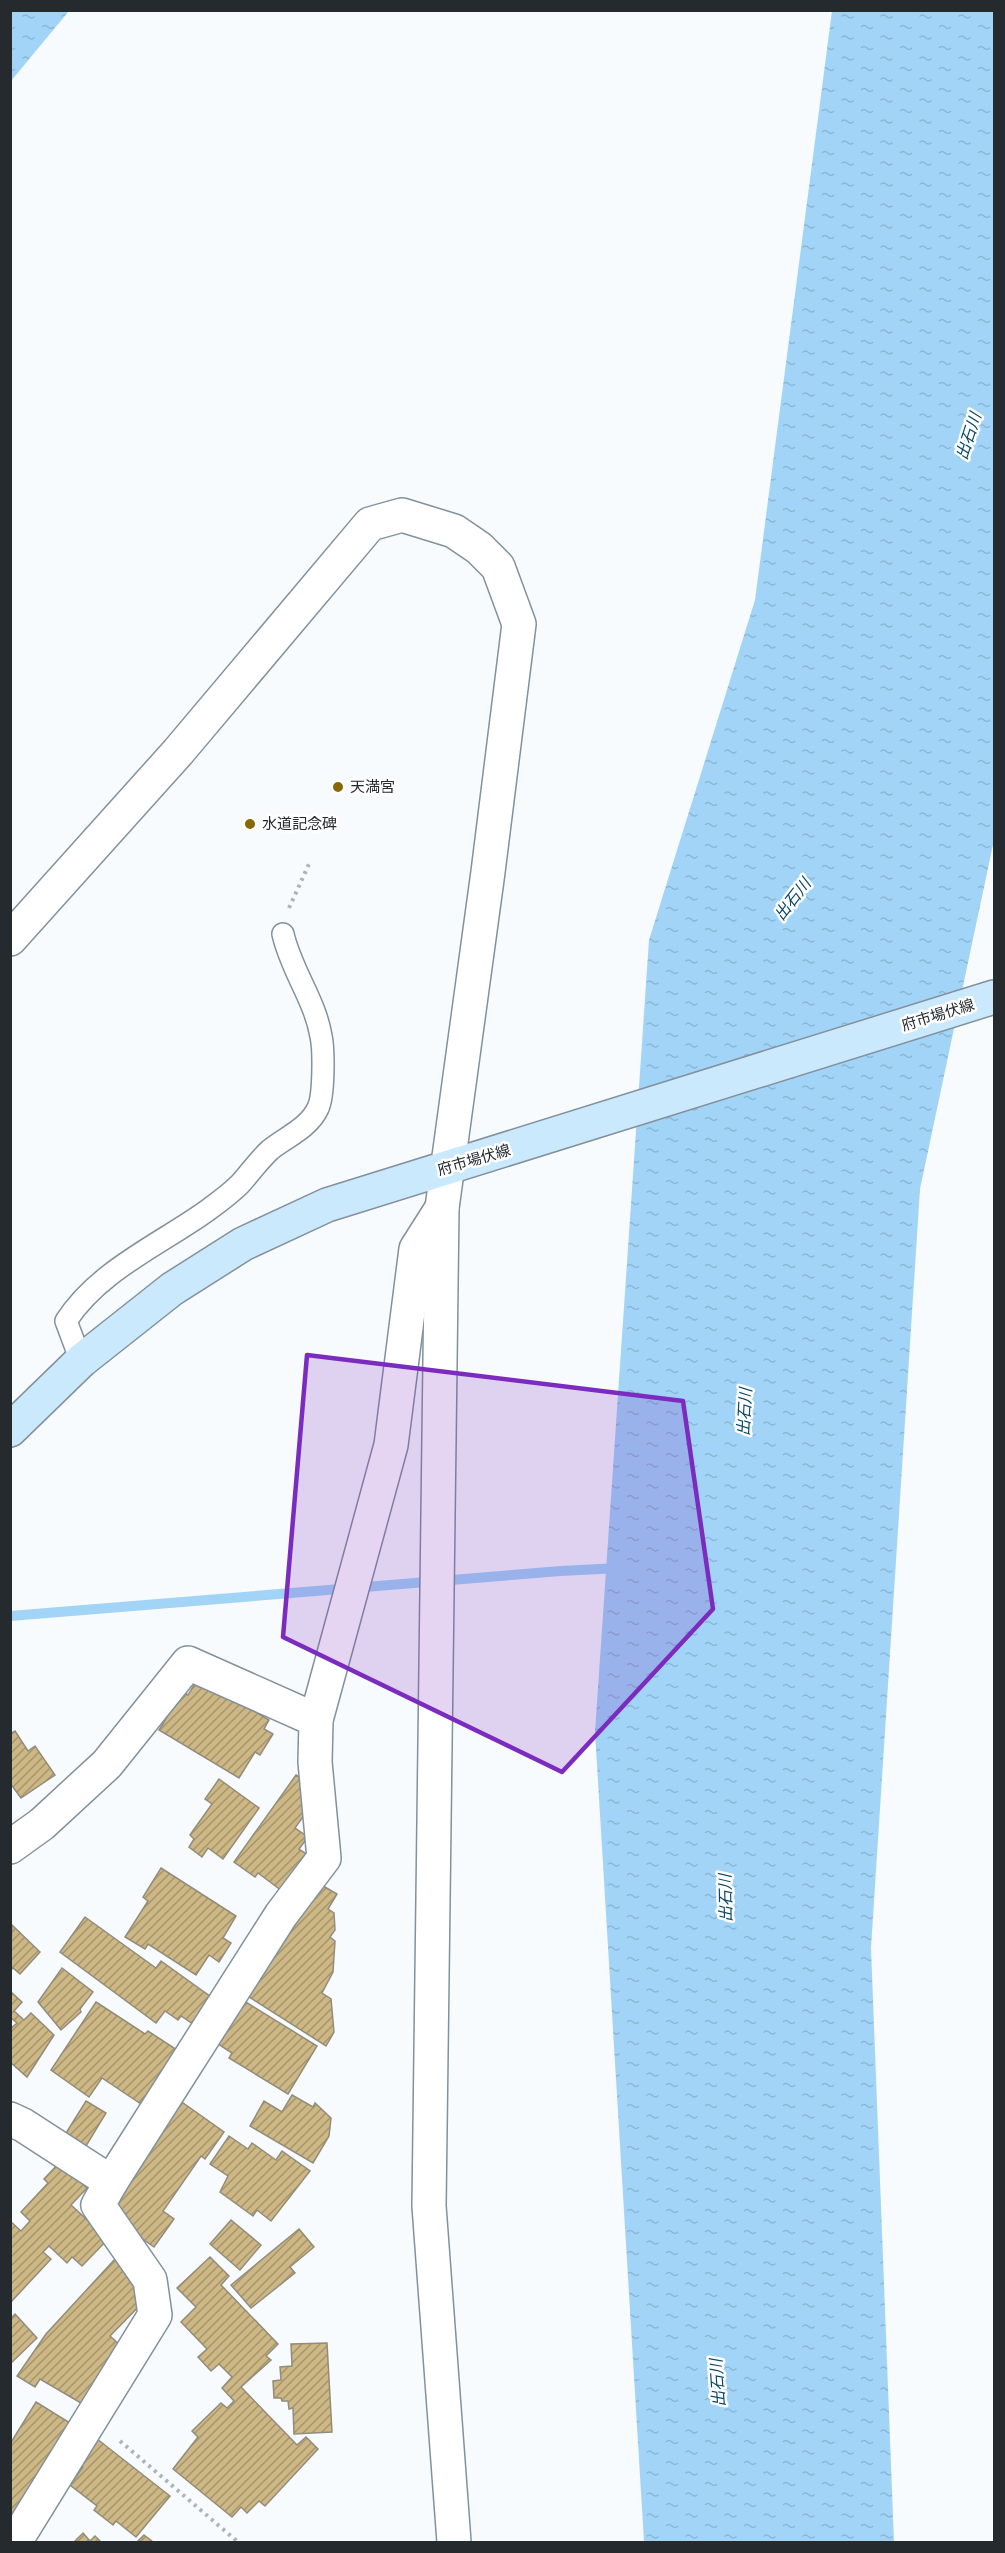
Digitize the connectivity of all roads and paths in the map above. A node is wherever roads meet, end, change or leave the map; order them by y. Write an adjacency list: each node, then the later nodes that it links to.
1 (309, 864): 2 (path)
2 (283, 934): 7 (lane)
3 (10, 939): 5 (street)
4 (994, 998): 5 (main road, 府市場伏線)
5 (448, 1167): 6 (street); 7 (main road, 府市場伏線)
6 (442, 1208): 9 (street); 16 (street)
7 (81, 1361): 8 (main road, 府市場伏線)
8 (10, 1430)
9 (316, 1720): 10 (street); 12 (street)
10 (10, 1847)
11 (10, 2119): 12 (street)
12 (111, 2182): 13 (street)
13 (91, 2418): 14 (street); 15 (path)
14 (15, 2542)
15 (238, 2542)
16 (454, 2542)

